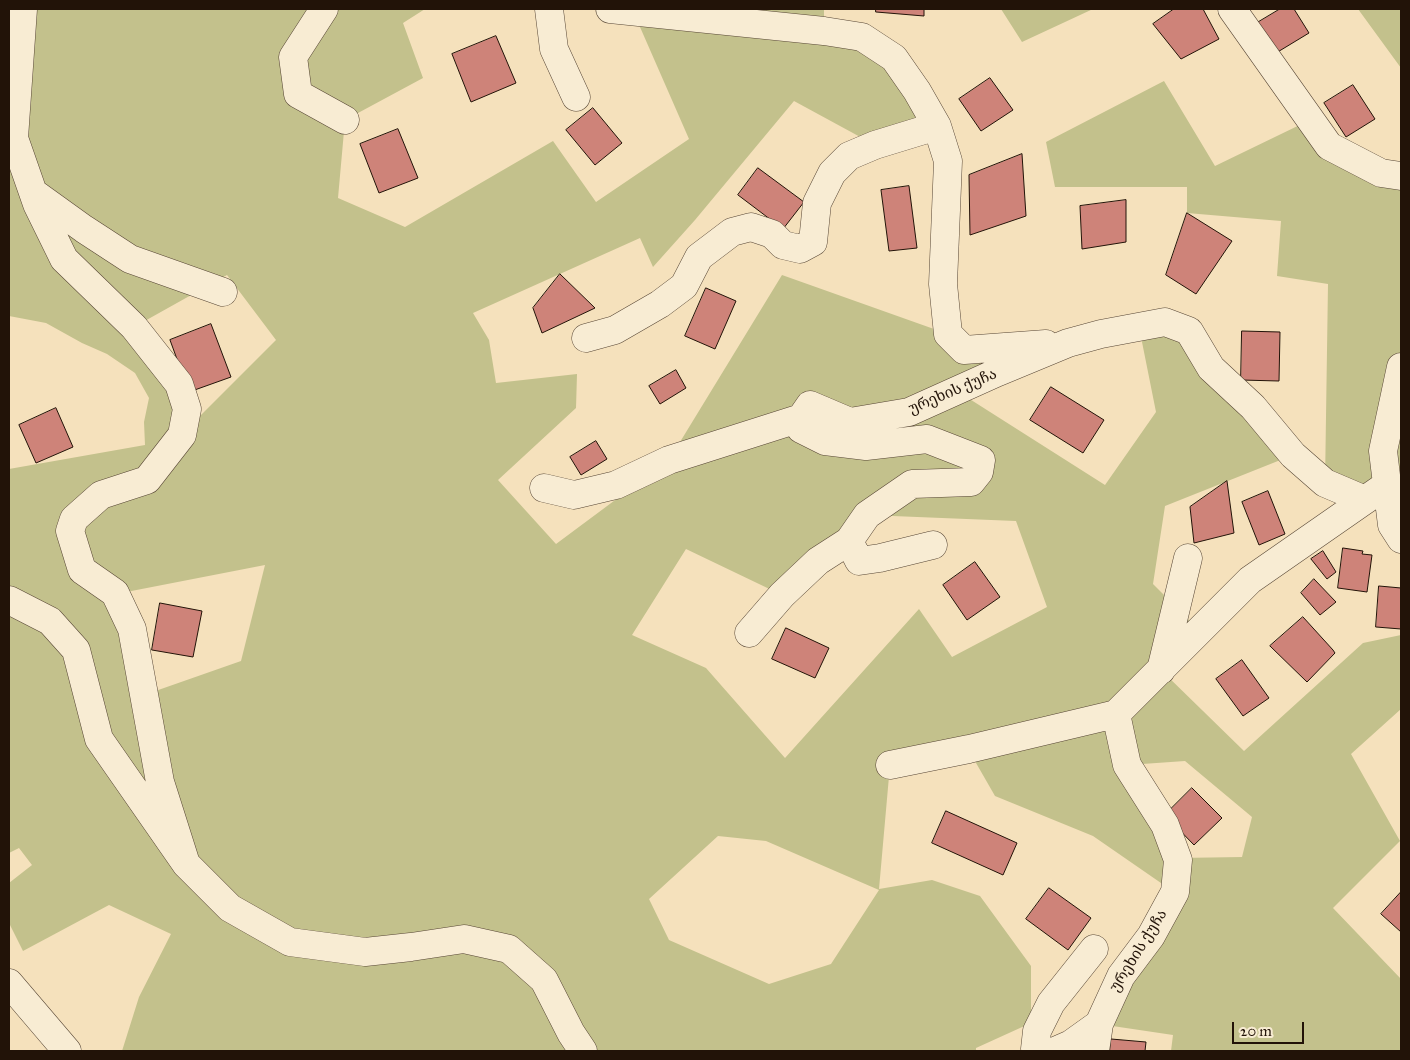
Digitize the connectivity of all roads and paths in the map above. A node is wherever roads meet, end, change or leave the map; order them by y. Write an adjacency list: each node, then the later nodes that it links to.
1 (23, 9): 11 (street)
2 (324, 9): 8 (street)
3 (548, 9): 7 (street)
4 (610, 9): 6 (street, ურეხის ქუჩა)
5 (1232, 9): 10 (street)
6 (824, 20): 9 (street, ურეხის ქუჩა)
7 (576, 97)
8 (345, 120)
9 (937, 126): 13 (street); 14 (street, ურეხის ქუჩა)
10 (1401, 176)
11 (33, 192): 12 (street); 31 (street)
12 (223, 292)
13 (586, 338)
14 (1068, 343): 17 (street, ურეხის ქუჩა); 21 (street, ურეხის ქუჩა)
15 (1401, 367): 18 (street)
16 (1401, 400): 18 (street)
17 (801, 418): 20 (street); 23 (street, ურეხის ქუჩა)
18 (1389, 424): 19 (street)
19 (1388, 484): 21 (street); 22 (street)
20 (544, 488)
21 (1365, 500): 28 (street)
22 (1401, 540)
23 (849, 541): 24 (street); 27 (street)
24 (933, 545)
25 (1188, 558): 28 (street)
26 (9, 600): 31 (street)
27 (749, 633)
28 (1161, 670): 29 (street)
29 (1116, 714): 30 (street); 34 (street, ურეხის ქუჩა)
30 (890, 765)
31 (186, 864): 36 (street)
32 (1094, 949): 37 (street)
33 (9, 983): 35 (street)
34 (1098, 1024): 38 (street); 39 (street, ურეხის ქუჩა)
35 (67, 1051)
36 (583, 1051)
37 (1042, 1051)
38 (1055, 1051)
39 (1095, 1051)

